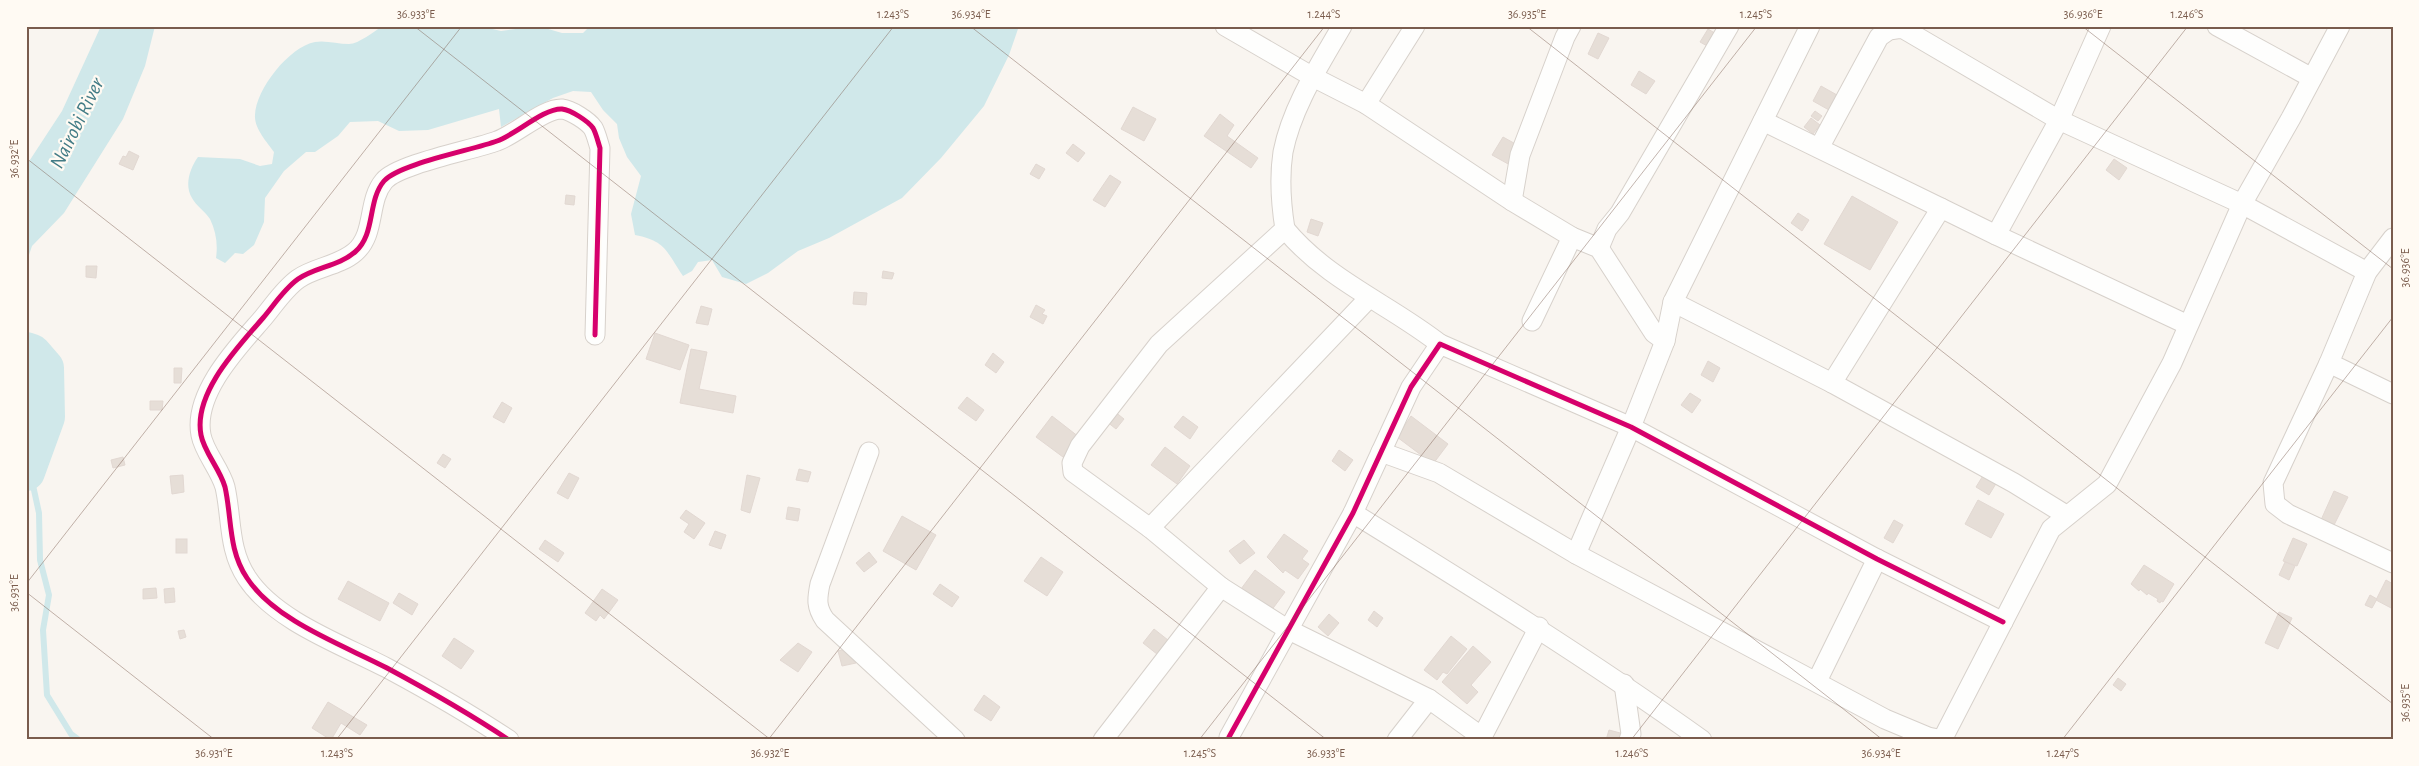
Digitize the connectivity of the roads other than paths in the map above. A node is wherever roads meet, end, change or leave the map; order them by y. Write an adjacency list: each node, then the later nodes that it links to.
1 (1225, 26): 10 (street)
2 (1342, 26): 10 (street)
3 (1414, 26): 12 (street)
4 (1571, 26): 16 (street)
5 (1729, 26): 23 (street)
6 (1810, 26): 14 (street)
7 (2101, 26): 13 (street)
8 (2217, 26): 11 (street)
9 (2340, 26): 11 (street)
10 (1313, 77): 12 (street); 19 (street)
11 (2312, 78): 17 (street)
12 (1366, 104): 16 (street)
13 (2059, 120): 15 (street); 17 (street); 20 (street)
14 (1763, 121): 15 (street); 26 (street)
15 (1818, 148): 18 (street)
16 (1512, 201): 21 (street)
17 (2242, 204): 24 (street); 28 (street)
18 (1941, 208): 20 (street); 33 (street)
19 (1285, 229): 25 (street); 40 (street)
20 (1996, 236): 28 (street)
21 (1572, 237): 23 (street); 27 (street)
22 (2393, 238): 24 (street)
23 (1599, 248): 30 (street)
24 (2367, 272): 32 (street)
25 (1369, 298): 31 (street); 40 (street)
26 (1673, 302): 30 (street); 33 (street)
27 (1532, 322)
28 (2188, 325): 39 (street)
29 (595, 335): 53 (street)
30 (1665, 341): 35 (street)
31 (1440, 344): 35 (street); 37 (street)
32 (2328, 362): 34 (street); 43 (street)
33 (1832, 383): 39 (street)
34 (2393, 394)
35 (1632, 427): 41 (street); 42 (street)
36 (869, 452): 54 (street)
37 (1381, 452): 38 (street); 41 (street)
38 (1352, 513): 46 (street); 47 (street)
39 (2066, 516): 45 (street)
40 (1150, 528): 44 (street)
41 (1576, 554): 48 (street)
42 (1877, 559): 45 (street); 48 (street)
43 (2393, 563)
44 (1221, 587): 47 (street); 55 (street)
45 (2003, 622): 59 (street)
46 (1539, 628): 49 (street); 51 (street)
47 (1287, 630): 50 (street); 52 (street)
48 (1817, 681): 59 (street)
49 (1624, 684): 57 (street); 58 (street)
50 (1429, 699): 51 (street); 56 (street)
51 (1481, 738)
52 (1230, 739)
53 (509, 740)
54 (955, 740)
55 (1103, 740)
56 (1397, 740)
57 (1630, 740)
58 (1702, 740)
59 (1942, 740)

